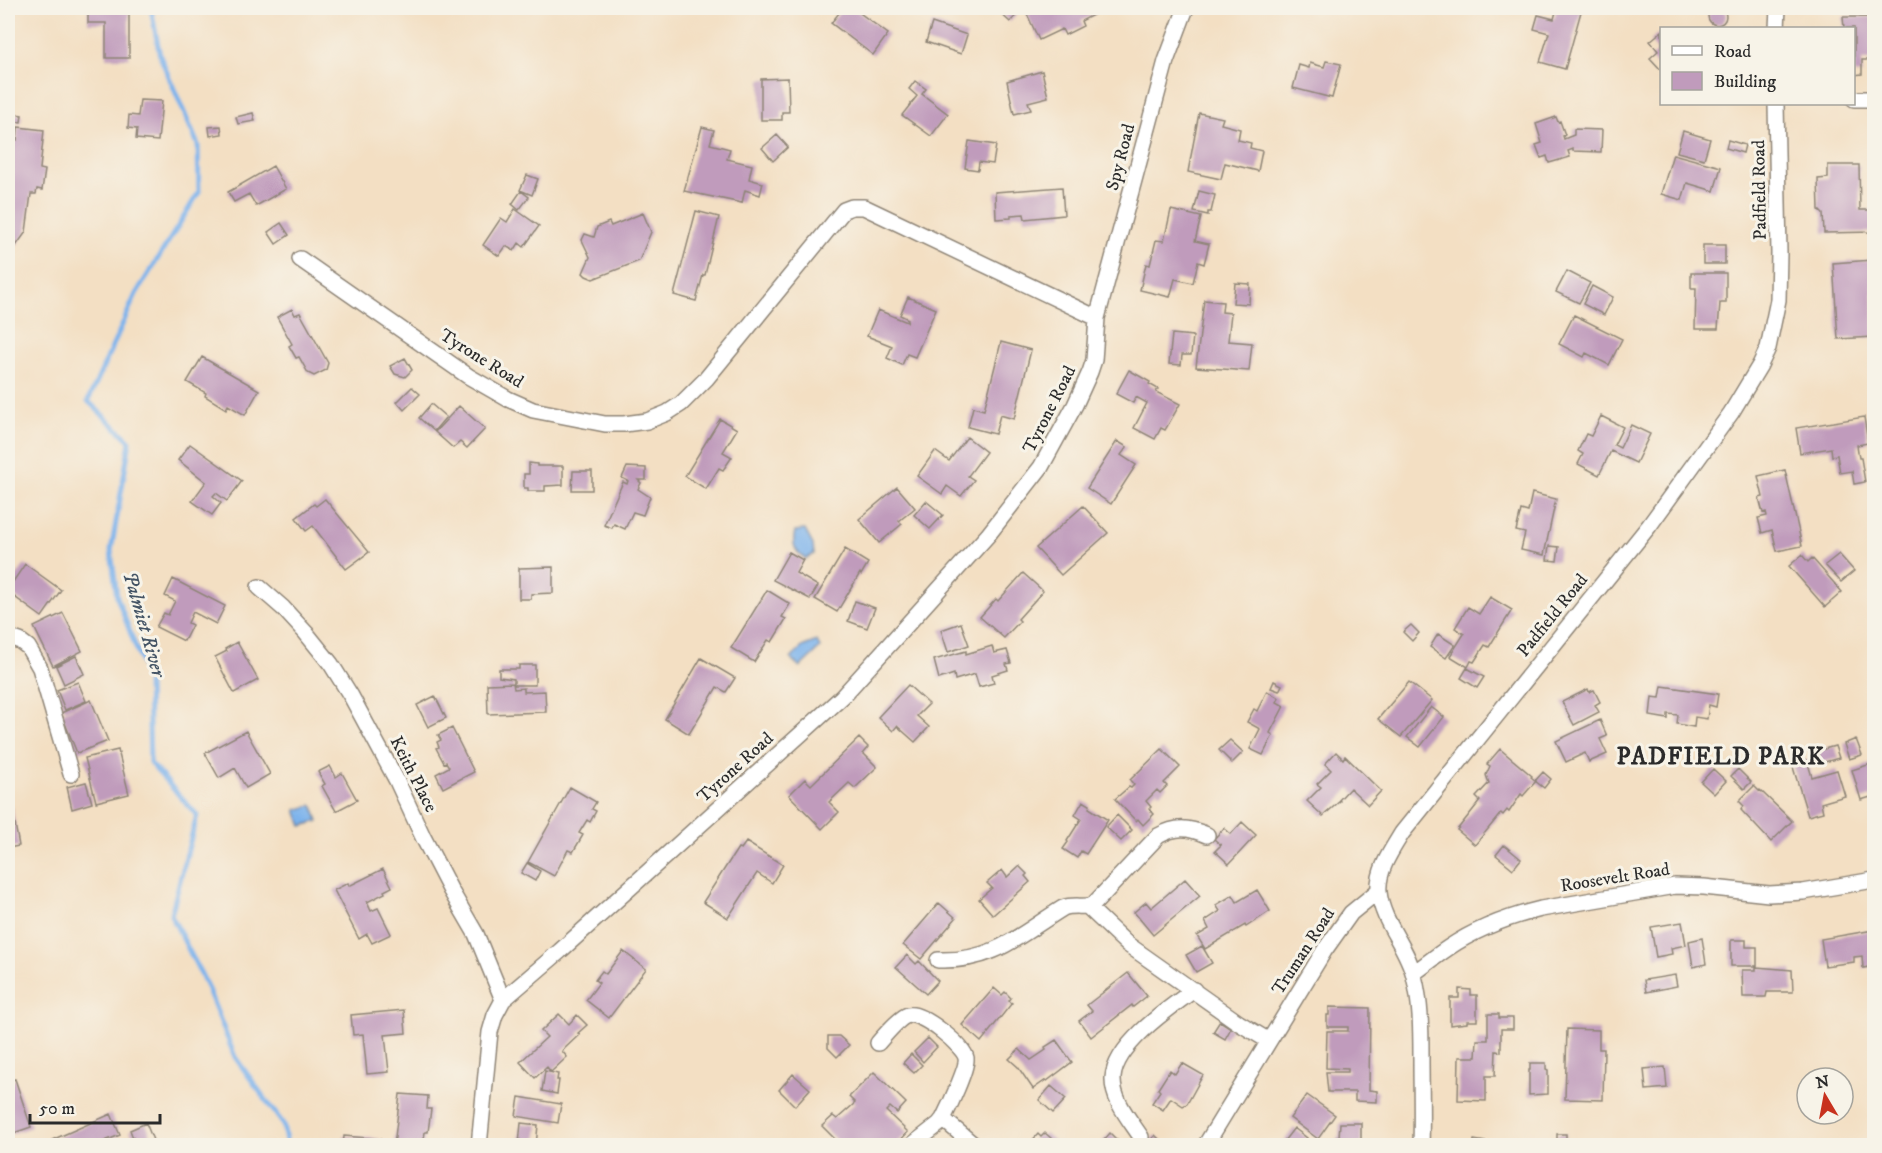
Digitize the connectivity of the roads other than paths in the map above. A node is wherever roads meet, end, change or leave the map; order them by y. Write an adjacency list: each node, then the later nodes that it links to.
1 (1186, 8): 8 (street, Spy Road)
2 (1778, 8): 3 (street)
3 (1778, 27)
4 (1855, 99): 5 (street)
5 (1875, 99)
6 (1776, 105): 14 (street, Padfield Road)
7 (300, 259): 8 (street, Tyrone Road)
8 (1097, 318): 19 (street, Tyrone Road)
9 (259, 587): 19 (street, Keith Place)
10 (8, 637): 11 (street)
11 (71, 774)
12 (1207, 835): 15 (street)
13 (1875, 880): 17 (street, Roosevelt Road)
14 (1378, 891): 17 (street); 20 (street, Truman Road)
15 (1087, 906): 16 (street); 18 (street)
16 (938, 960)
17 (1414, 974): 28 (street)
18 (1194, 990): 20 (street); 23 (street)
19 (503, 1000): 24 (street, Tyrone Road)
20 (1269, 1041): 27 (street, Truman Road)
21 (878, 1043): 22 (street)
22 (943, 1119): 25 (street); 26 (street)
23 (1141, 1137)
24 (479, 1146)
25 (910, 1146)
26 (975, 1146)
27 (1205, 1146)
28 (1421, 1146)

